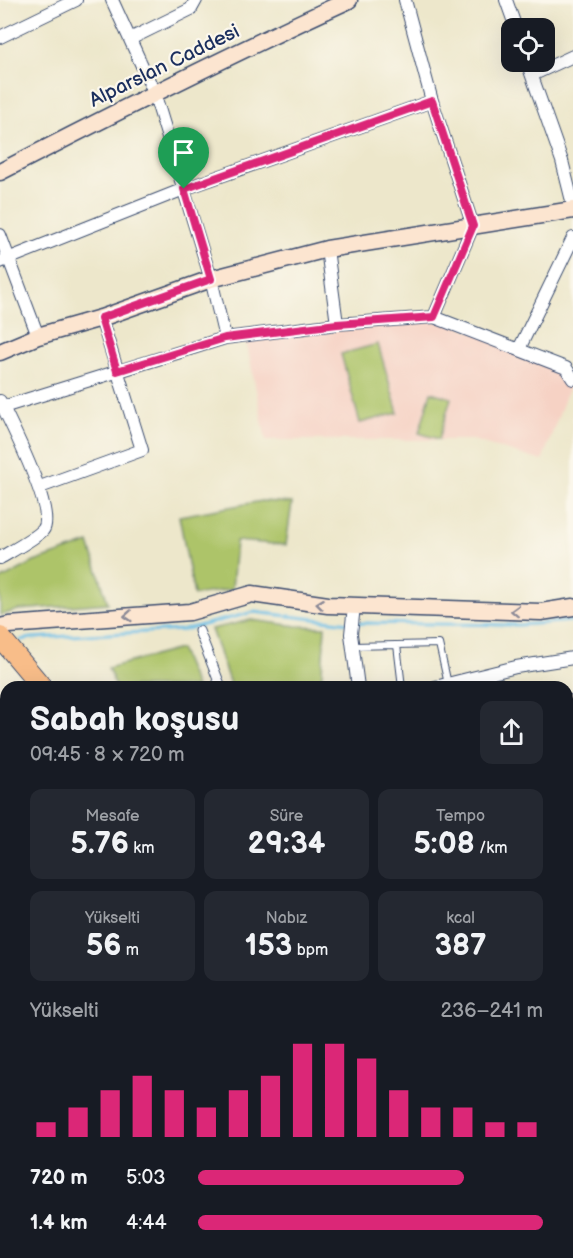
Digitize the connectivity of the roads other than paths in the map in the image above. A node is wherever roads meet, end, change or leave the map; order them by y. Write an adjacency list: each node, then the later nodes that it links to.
1 (76, 0): 8 (street)
2 (112, 0): 9 (street)
3 (196, 0): 9 (street)
4 (349, 0): 13 (main road, Alparslan Caddesi)
5 (405, 0): 14 (street)
6 (506, 0): 7 (street)
7 (512, 18)
8 (0, 37)
9 (130, 39): 13 (street)
10 (573, 56): 12 (street)
11 (531, 72): 12 (street)
12 (532, 75): 15 (street)
13 (154, 92): 16 (main road, Alparslan Caddesi); 17 (street)
14 (432, 101): 17 (street); 20 (street)
15 (567, 159): 18 (street)
16 (0, 172)
17 (184, 189): 24 (street); 25 (street)
18 (573, 205)
19 (573, 210): 20 (main road)
20 (473, 226): 23 (main road); 26 (street)
21 (0, 235): 24 (street)
22 (573, 238): 31 (street)
23 (327, 249): 25 (main road); 28 (street)
24 (4, 260): 29 (street)
25 (211, 279): 27 (main road); 30 (street)
26 (434, 317): 28 (street); 31 (street)
27 (101, 318): 29 (main road); 33 (street)
28 (337, 324): 30 (street)
29 (38, 336): 32 (main road)
30 (225, 338): 33 (street)
31 (519, 349): 34 (street)
32 (0, 352)
33 (117, 371): 35 (street); 36 (street)
34 (573, 379)
35 (2, 404): 36 (street)
36 (40, 488): 37 (street)
37 (0, 558)
38 (573, 607): 39 (main road, one-way to 39)
39 (353, 611): 40 (main road, one-way to 40); 43 (street)
40 (0, 627)
41 (199, 631): 49 (street)
42 (0, 636): 48 (main road)
43 (351, 640): 44 (lane); 50 (street)
44 (397, 645): 51 (lane); 52 (lane)
45 (0, 655): 47 (main road)
46 (573, 657): 53 (street)
47 (23, 681)
48 (37, 681)
49 (219, 681)
50 (357, 681)
51 (401, 681)
52 (447, 681)
53 (460, 681)

